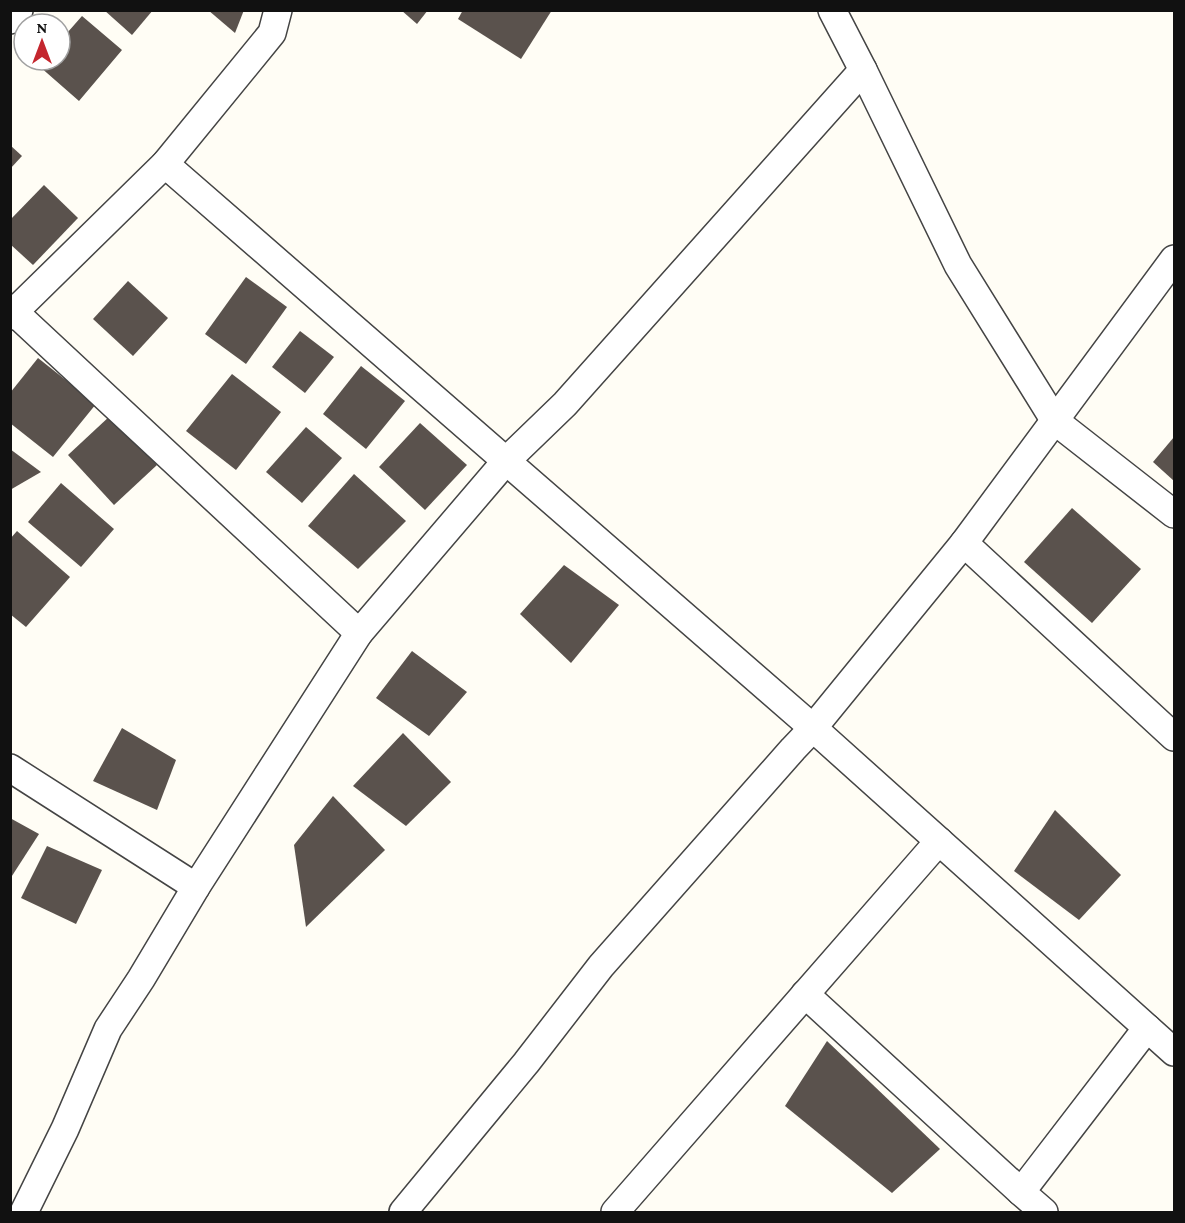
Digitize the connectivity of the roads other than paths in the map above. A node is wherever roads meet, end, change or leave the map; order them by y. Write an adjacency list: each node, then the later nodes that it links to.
1 (278, 10): 4 (street)
2 (832, 10): 3 (street)
3 (863, 70): 7 (street); 8 (street)
4 (165, 164): 6 (street); 8 (street)
5 (1174, 259): 7 (street)
6 (12, 312): 11 (street)
7 (1055, 421): 9 (street); 10 (street)
8 (506, 461): 11 (street); 12 (street)
9 (1174, 514)
10 (964, 543): 12 (street); 13 (street)
11 (359, 633): 16 (street)
12 (813, 728): 15 (street); 22 (street)
13 (1174, 737)
14 (10, 768): 16 (street)
15 (939, 841): 17 (street); 18 (street)
16 (196, 887): 21 (street)
17 (805, 994): 20 (street); 23 (street)
18 (1147, 1028): 19 (street); 20 (street)
19 (1174, 1052)
20 (1021, 1192): 24 (street)
21 (24, 1212)
22 (403, 1212)
23 (615, 1212)
24 (1044, 1212)

